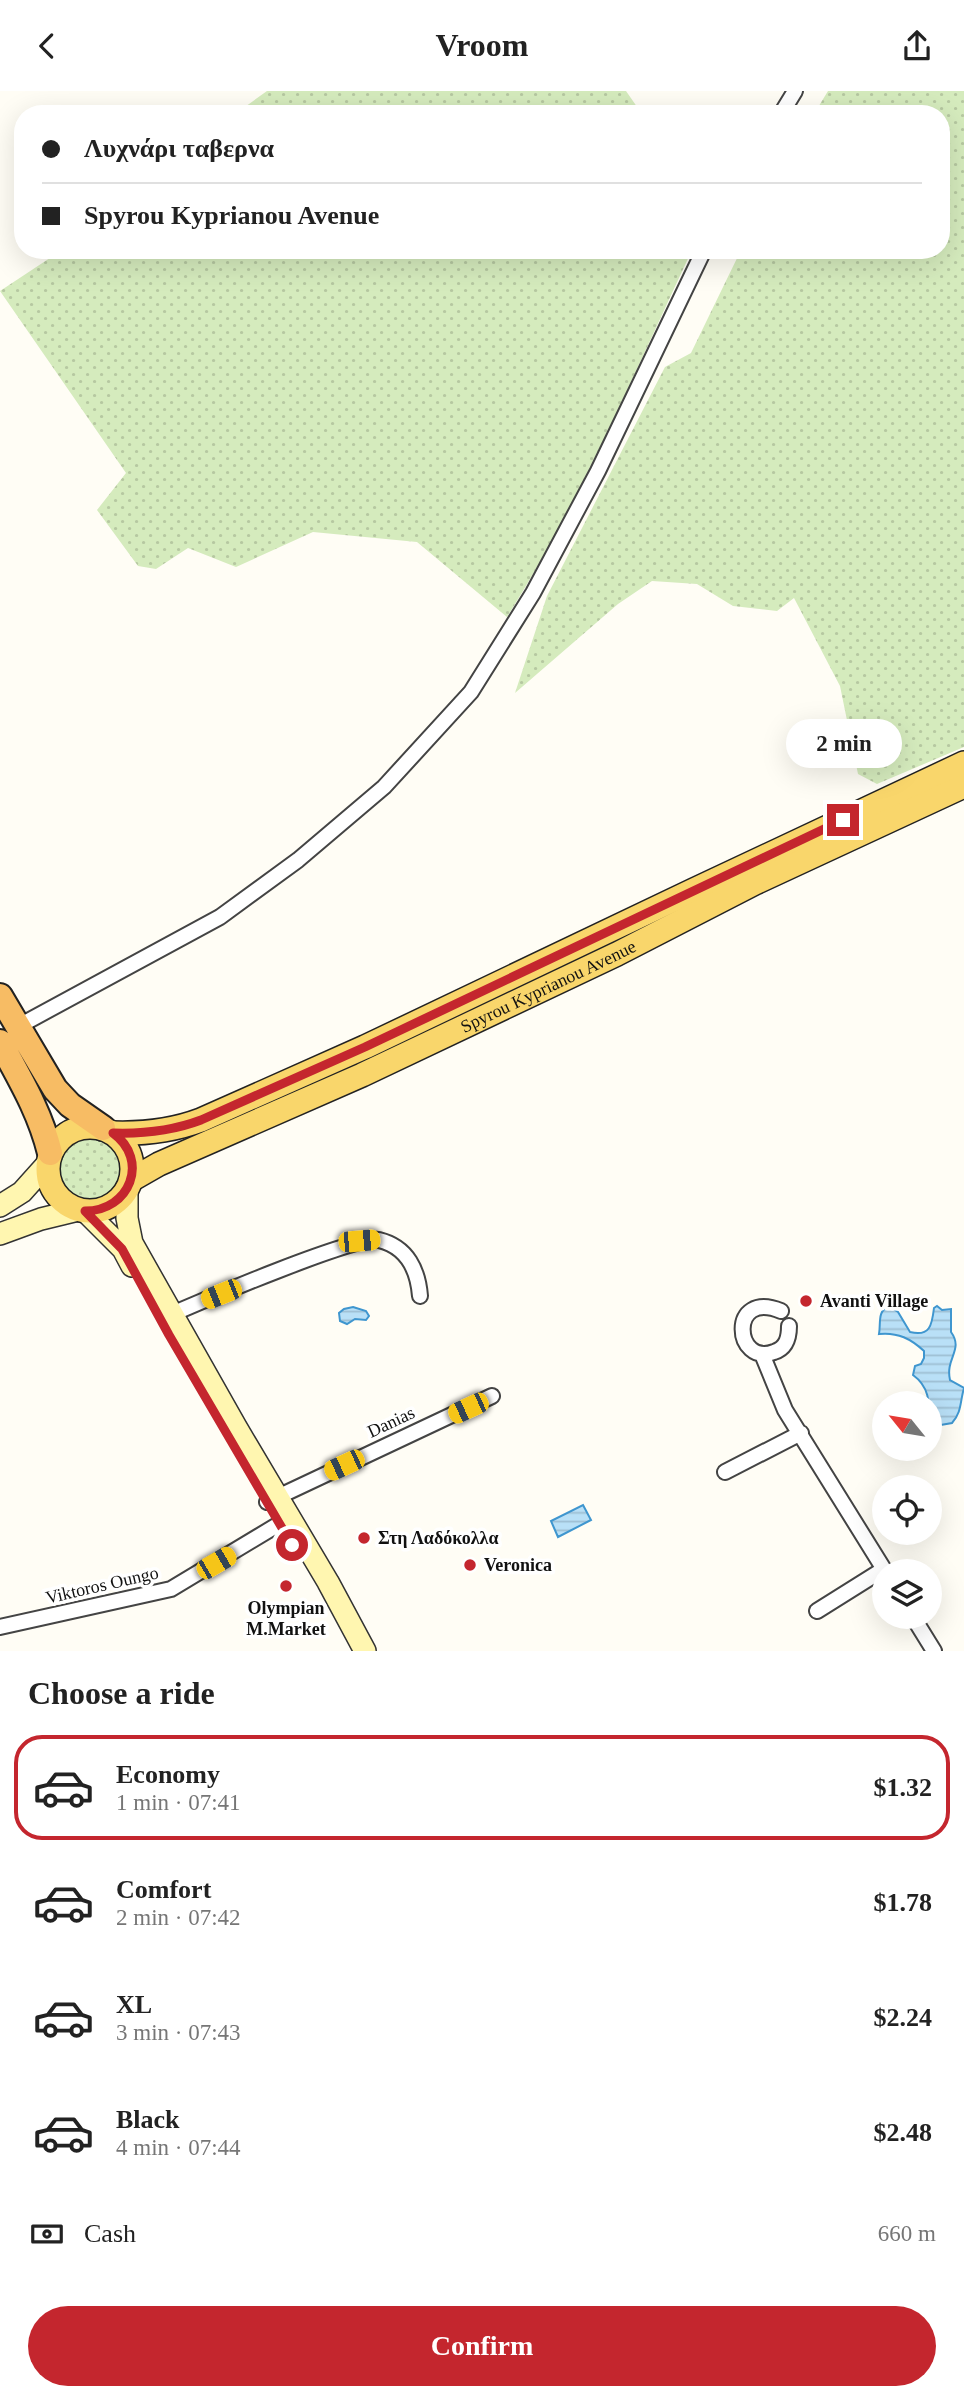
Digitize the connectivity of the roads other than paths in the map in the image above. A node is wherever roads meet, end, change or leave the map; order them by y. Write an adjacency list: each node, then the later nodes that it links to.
1 (700, 259): 5 (street)
2 (964, 763): 6 (main road, Spyrou Kyprianou Avenue)
3 (964, 786): 8 (main road, Spyrou Kyprianou Avenue)
4 (0, 996): 5 (highway)
5 (9, 1034): 6 (highway); 7 (highway)
6 (108, 1130): 7 (main road); 8 (main road)
7 (49, 1158): 9 (main road); 10 (main road)
8 (129, 1184): 10 (main road); 14 (main road)
9 (0, 1206)
10 (82, 1210): 11 (main road); 20 (main road)
11 (0, 1234)
12 (420, 1297): 14 (street)
13 (781, 1311): 16 (street)
14 (172, 1314): 20 (main road)
15 (789, 1325): 16 (street)
16 (762, 1354): 18 (street)
17 (492, 1396): 20 (street, Danias)
18 (801, 1433): 19 (street); 22 (street)
19 (725, 1472)
20 (273, 1499): 21 (main road)
21 (285, 1521): 25 (street, Viktoros Oungo); 27 (main road); 28 (main road)
22 (877, 1559)
23 (872, 1577): 24 (street)
24 (817, 1611)
25 (0, 1627)
26 (921, 1629): 29 (street)
27 (351, 1651)
28 (365, 1651)
29 (934, 1651)

